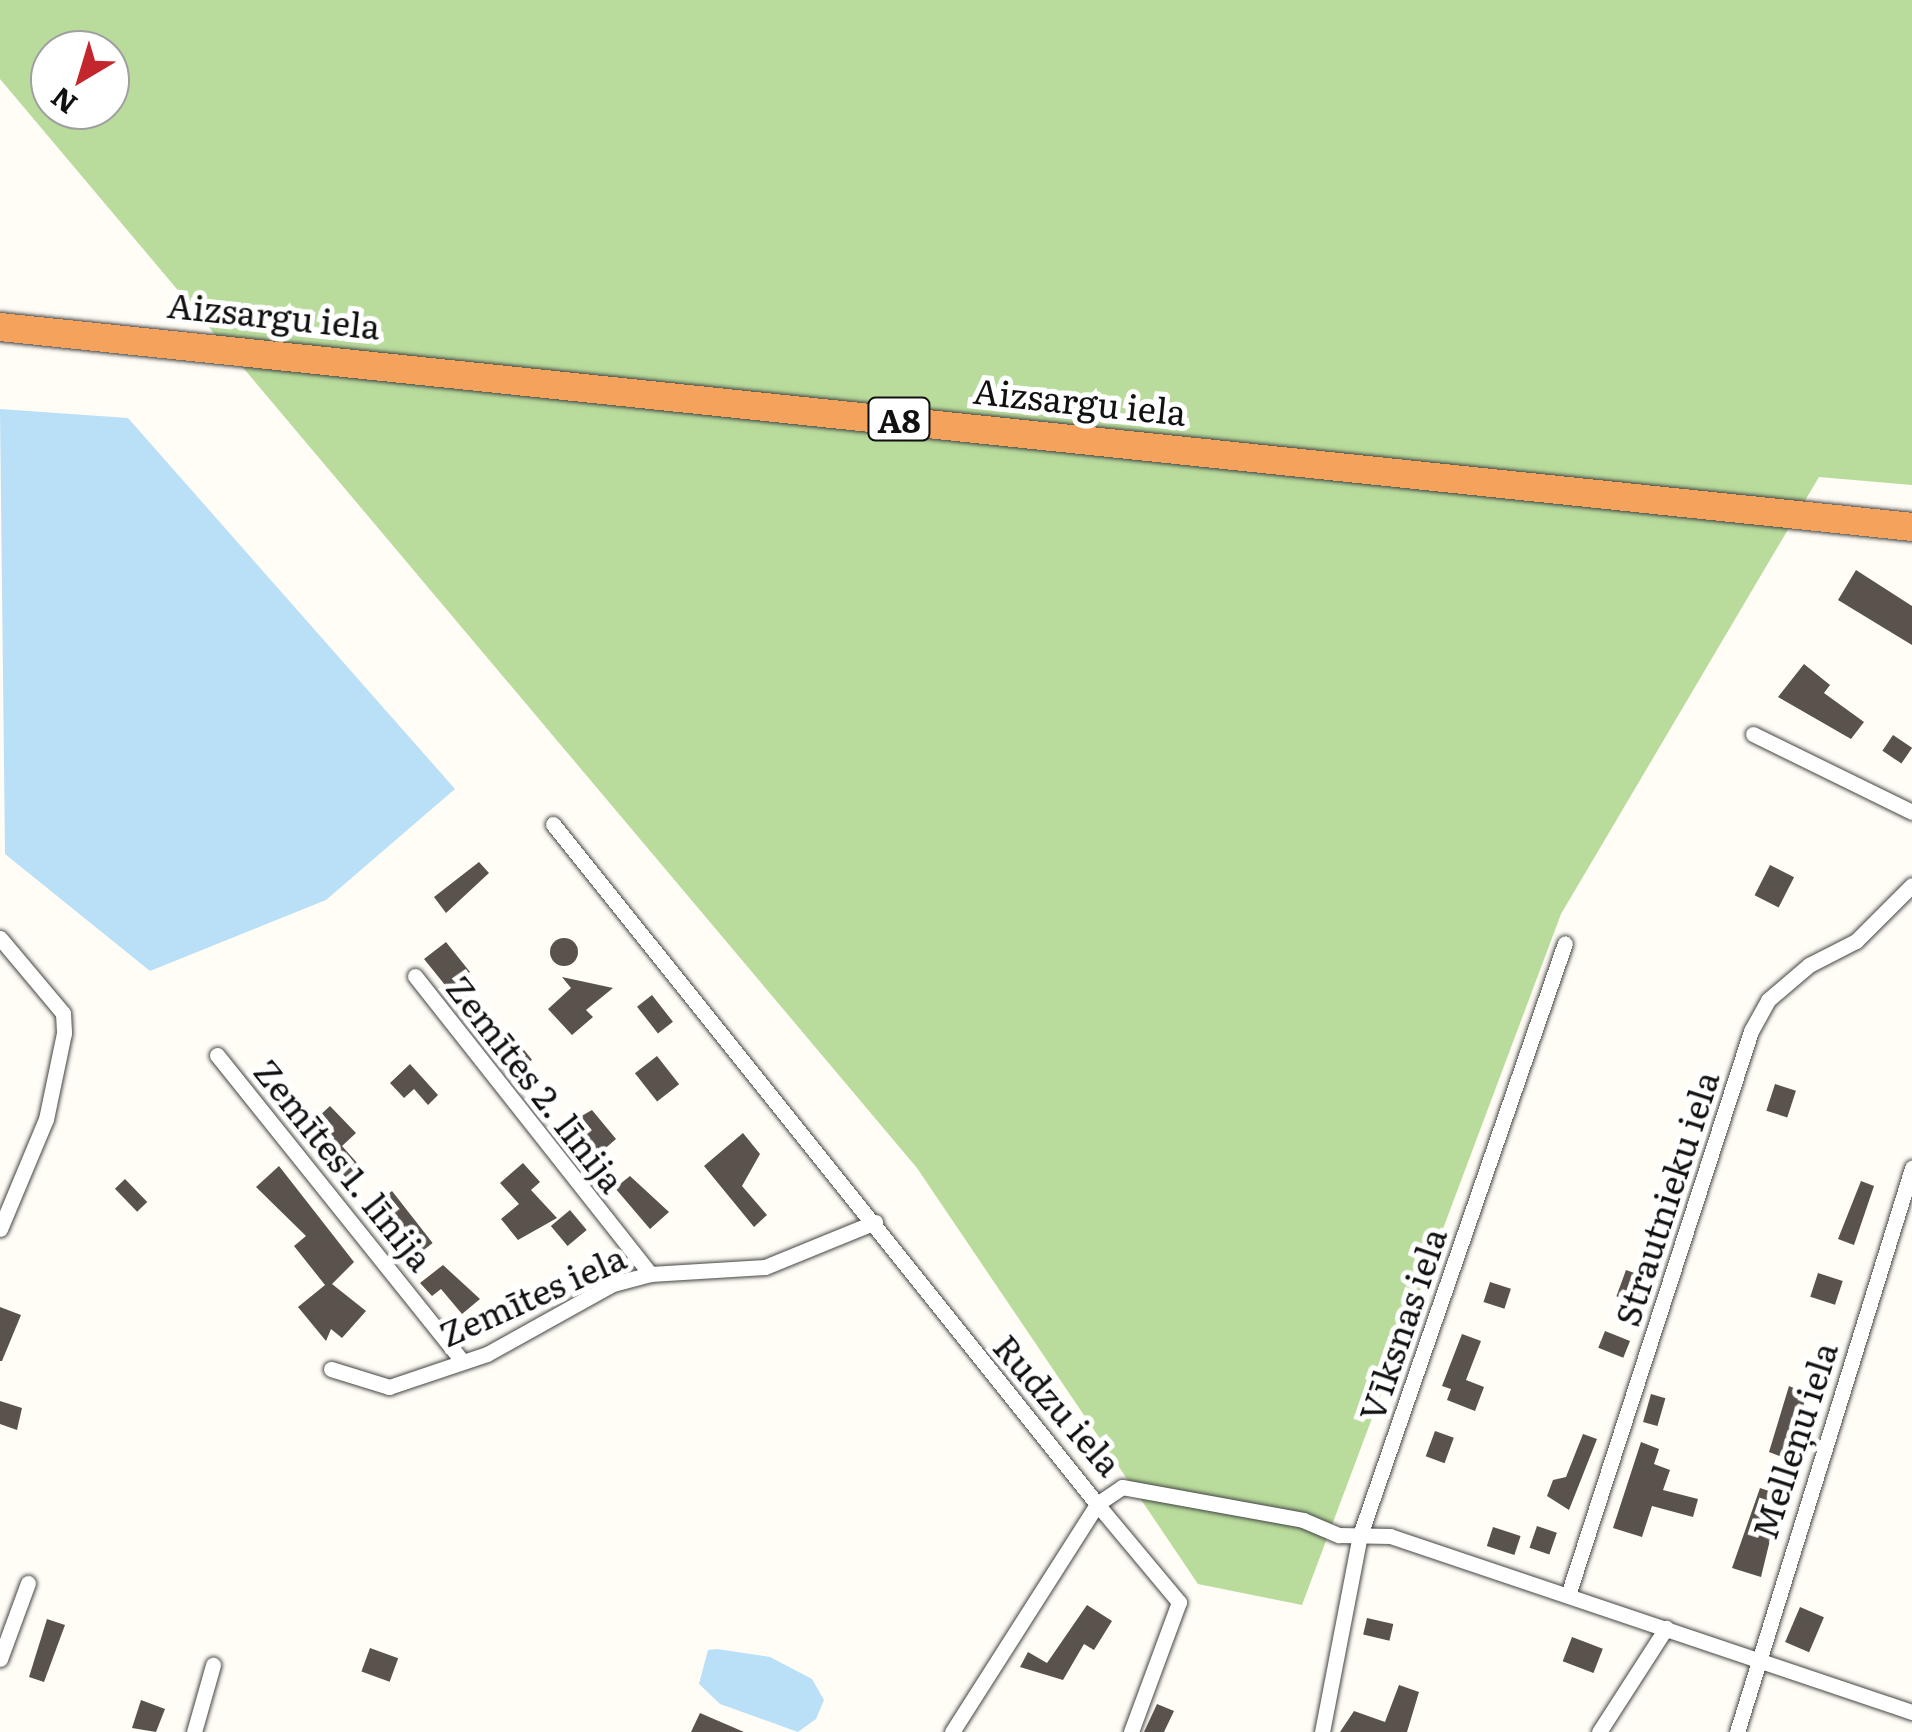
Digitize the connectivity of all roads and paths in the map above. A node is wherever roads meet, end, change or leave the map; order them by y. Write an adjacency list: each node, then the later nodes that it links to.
1 (0, 327): 2 (highway, Aizsargu iela / A8)
2 (1912, 527)
3 (1753, 734): 4 (street)
4 (1912, 812)
5 (553, 824): 12 (street, Rudzu iela)
6 (1912, 885): 20 (street, Strautnieku iela)
7 (0, 938): 13 (street)
8 (1564, 944): 18 (street, Vīksnas iela)
9 (414, 976): 14 (street, Zemītes 2. līnija)
10 (217, 1054): 15 (street, Zemītes 1. līnija)
11 (1912, 1168): 23 (street, Melleņu iela)
12 (876, 1222): 14 (street, Zemītes iela); 17 (street, Rudzu iela)
13 (0, 1229)
14 (650, 1274): 15 (street, Zemītes iela)
15 (460, 1360): 16 (street, Zemītes iela)
16 (330, 1369)
17 (1097, 1504): 18 (street, Rudzu iela); 27 (street); 28 (street)
18 (1360, 1535): 20 (street, Rudzu iela); 29 (street, Vīksnas iela)
19 (28, 1583): 22 (street)
20 (1568, 1595): 21 (street, Rudzu iela)
21 (1666, 1628): 23 (street, Rudzu iela); 30 (street)
22 (0, 1659)
23 (1755, 1659): 25 (street, Rudzu iela); 31 (street, Melleņu iela)
24 (213, 1665): 26 (street)
25 (1912, 1712)
26 (194, 1732)
27 (952, 1732)
28 (1131, 1732)
29 (1322, 1732)
30 (1599, 1732)
31 (1737, 1732)

